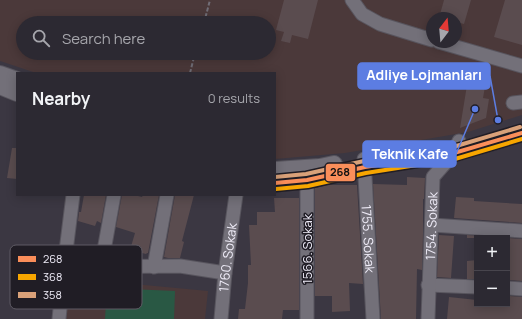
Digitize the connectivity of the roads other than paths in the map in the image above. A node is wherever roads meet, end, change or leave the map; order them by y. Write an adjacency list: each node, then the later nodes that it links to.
1 (352, 0): 2 (street)
2 (426, 38)
3 (460, 48): 4 (street)
4 (522, 66)
5 (16, 80): 6 (street)
6 (1, 86): 7 (street)
7 (16, 93)
8 (522, 126): 10 (street)
9 (522, 133): 10 (street)
10 (456, 147): 11 (street); 19 (street, 1754. Sokak)
11 (365, 163): 12 (street); 13 (street); 34 (street, 1755. Sokak)
12 (276, 170)
13 (308, 180): 14 (street); 33 (street, 1566. Sokak)
14 (276, 184)
15 (73, 196): 21 (street)
16 (114, 196): 22 (street)
17 (167, 196): 24 (street)
18 (236, 196): 25 (street, 1760. Sokak)
19 (432, 225): 20 (street); 26 (street, 1754. Sokak)
20 (522, 231)
21 (67, 245)
22 (105, 245)
23 (142, 267): 24 (street)
24 (154, 267): 25 (street)
25 (224, 273): 32 (street, 1760. Sokak)
26 (428, 285): 27 (street); 35 (street, 1754. Sokak)
27 (474, 287)
28 (510, 288): 29 (street)
29 (522, 289)
30 (59, 309): 31 (street)
31 (58, 319)
32 (222, 319)
33 (308, 319)
34 (373, 319)
35 (428, 319)

